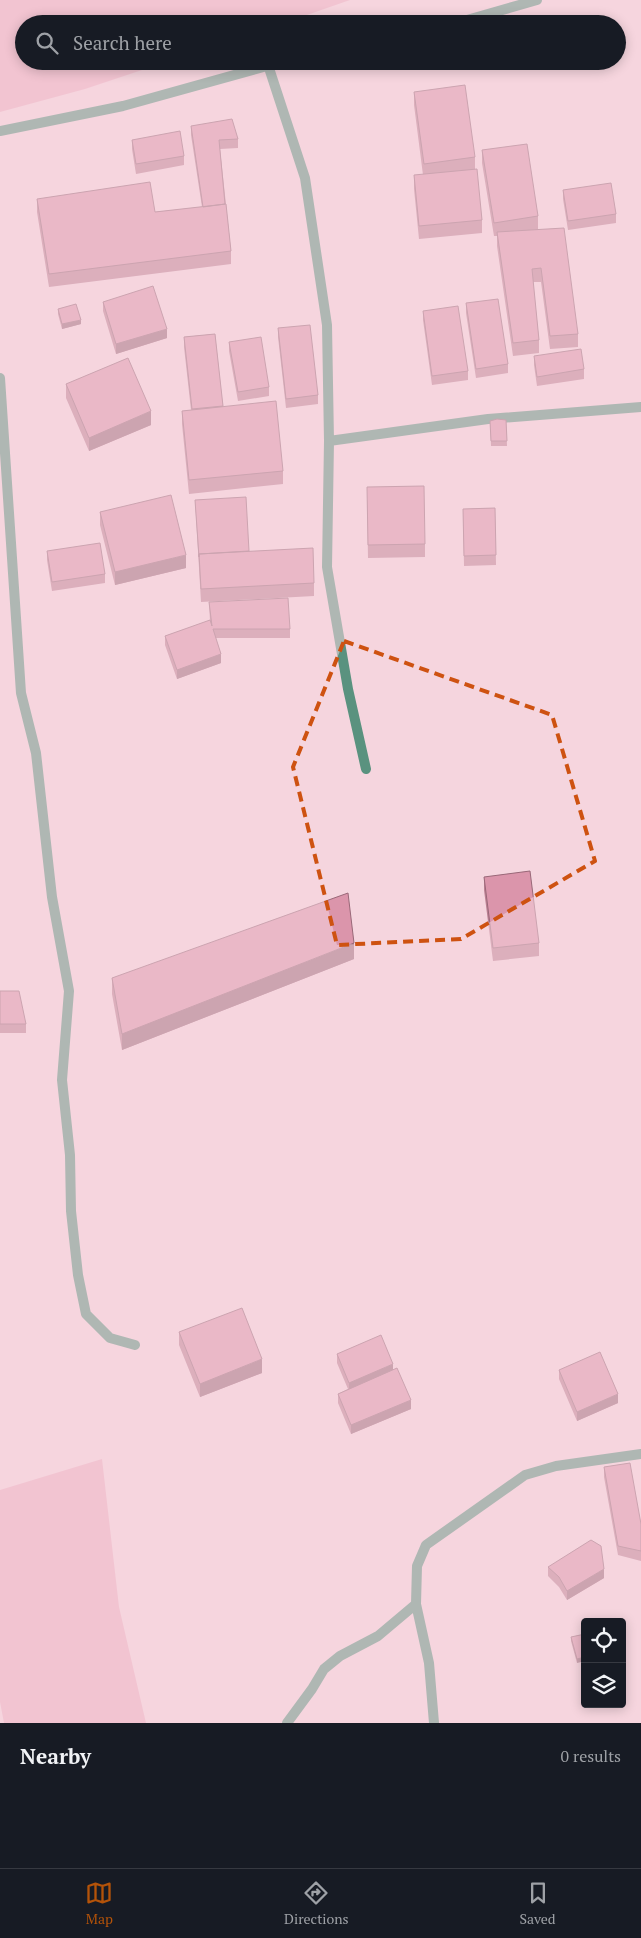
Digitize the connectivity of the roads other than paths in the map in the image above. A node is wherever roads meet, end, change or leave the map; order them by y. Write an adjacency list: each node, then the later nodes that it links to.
1 (537, 0): 2 (street)
2 (484, 15)
3 (250, 70): 5 (street)
4 (270, 70): 8 (street)
5 (0, 131)
6 (0, 378): 10 (street)
7 (641, 407): 8 (street)
8 (329, 441): 9 (street)
9 (366, 769)
10 (135, 1345)
11 (641, 1454): 12 (street)
12 (416, 1604): 13 (street); 14 (street)
13 (286, 1723)
14 (434, 1723)

